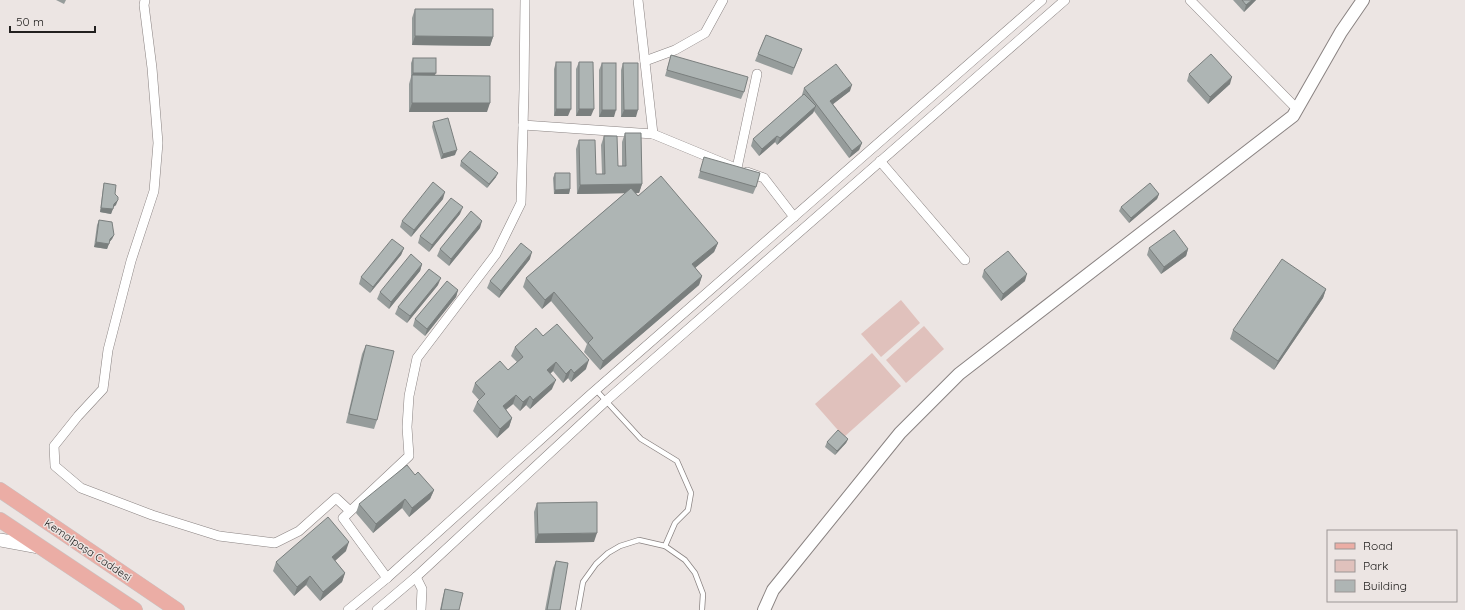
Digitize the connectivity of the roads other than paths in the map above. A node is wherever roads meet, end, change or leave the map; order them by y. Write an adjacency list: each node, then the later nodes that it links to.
1 (146, 0): 21 (street)
2 (525, 0): 12 (street)
3 (638, 0): 9 (street)
4 (723, 0): 9 (street)
5 (1042, 0): 16 (street)
6 (1065, 0): 14 (street)
7 (1190, 0): 11 (street)
8 (1363, 0): 11 (street)
9 (645, 60): 13 (street)
10 (757, 74): 15 (street)
11 (1297, 109): 35 (street)
12 (523, 125): 13 (street); 21 (street)
13 (653, 134): 15 (street)
14 (880, 161): 17 (street); 19 (street)
15 (737, 168): 16 (street)
16 (794, 217): 18 (street)
17 (965, 260)
18 (596, 390): 19 (lane); 27 (street)
19 (606, 401): 24 (lane); 26 (street)
20 (0, 490): 29 (main road, Kemalpaşa Caddesi)
21 (350, 511): 27 (street)
22 (0, 520): 25 (main road)
23 (0, 540): 25 (main road)
24 (665, 546): 33 (lane); 34 (lane)
25 (39, 547): 28 (main road)
26 (416, 577): 31 (street); 32 (street)
27 (387, 578): 30 (street)
28 (135, 610)
29 (177, 610)
30 (348, 610)
31 (377, 610)
32 (421, 610)
33 (578, 610)
34 (702, 610)
35 (764, 610)

